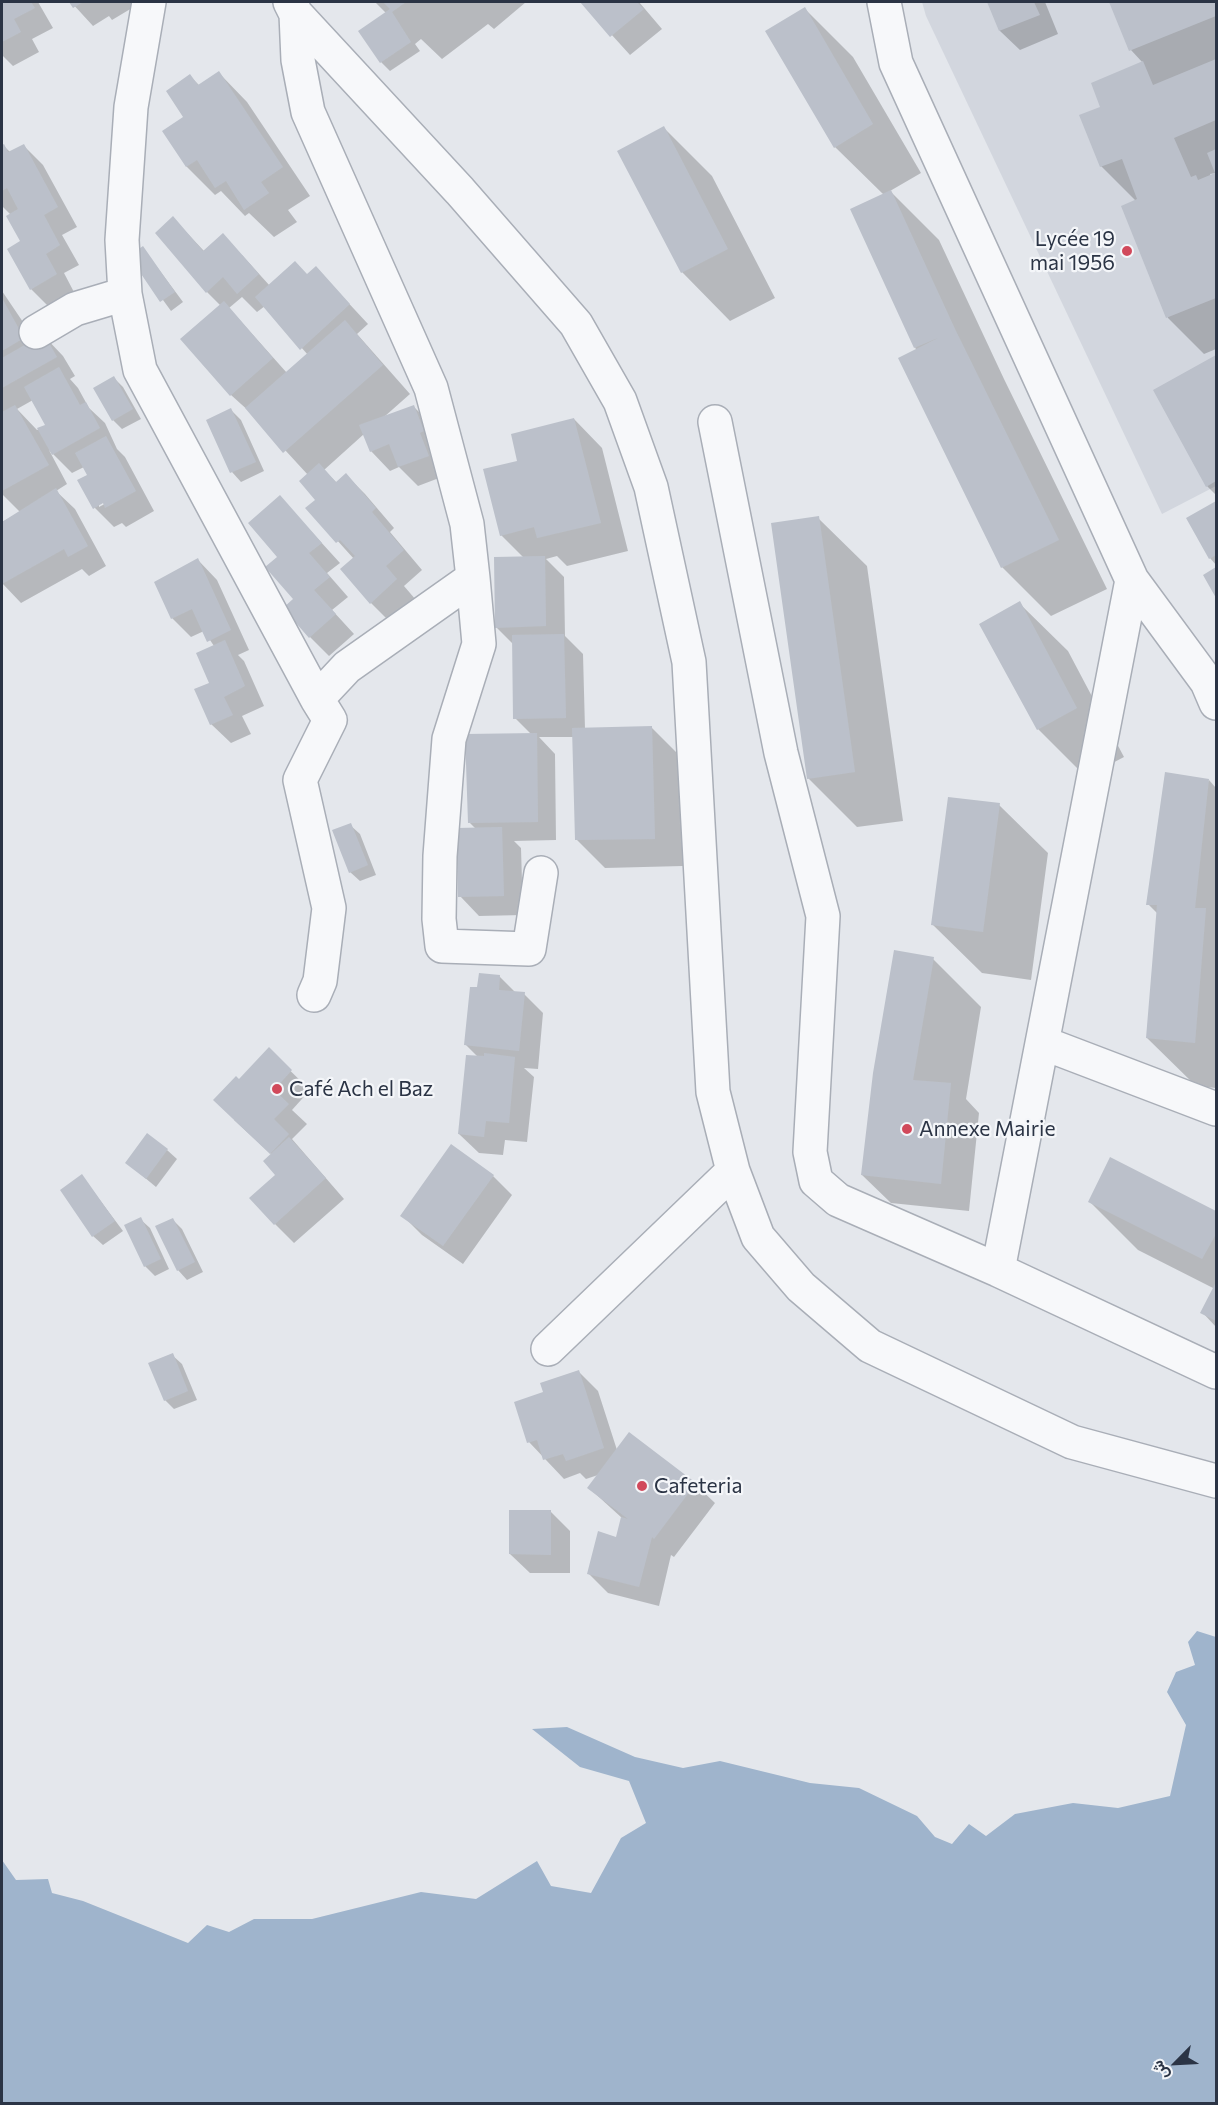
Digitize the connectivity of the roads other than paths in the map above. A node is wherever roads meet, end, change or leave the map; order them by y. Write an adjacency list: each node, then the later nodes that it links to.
1 (150, 2): 4 (street)
2 (884, 2): 8 (street)
3 (293, 8): 7 (street); 15 (street)
4 (125, 294): 5 (street); 9 (street)
5 (36, 332)
6 (715, 422): 16 (street)
7 (473, 578): 9 (street); 11 (street)
8 (1132, 580): 10 (street); 13 (street)
9 (317, 699): 12 (street)
10 (1216, 703)
11 (542, 873)
12 (314, 995)
13 (1043, 1043): 14 (street); 16 (street)
14 (1216, 1109)
15 (733, 1171): 17 (street); 19 (street)
16 (998, 1270): 18 (street)
17 (548, 1350)
18 (1216, 1372)
19 (1216, 1481)

